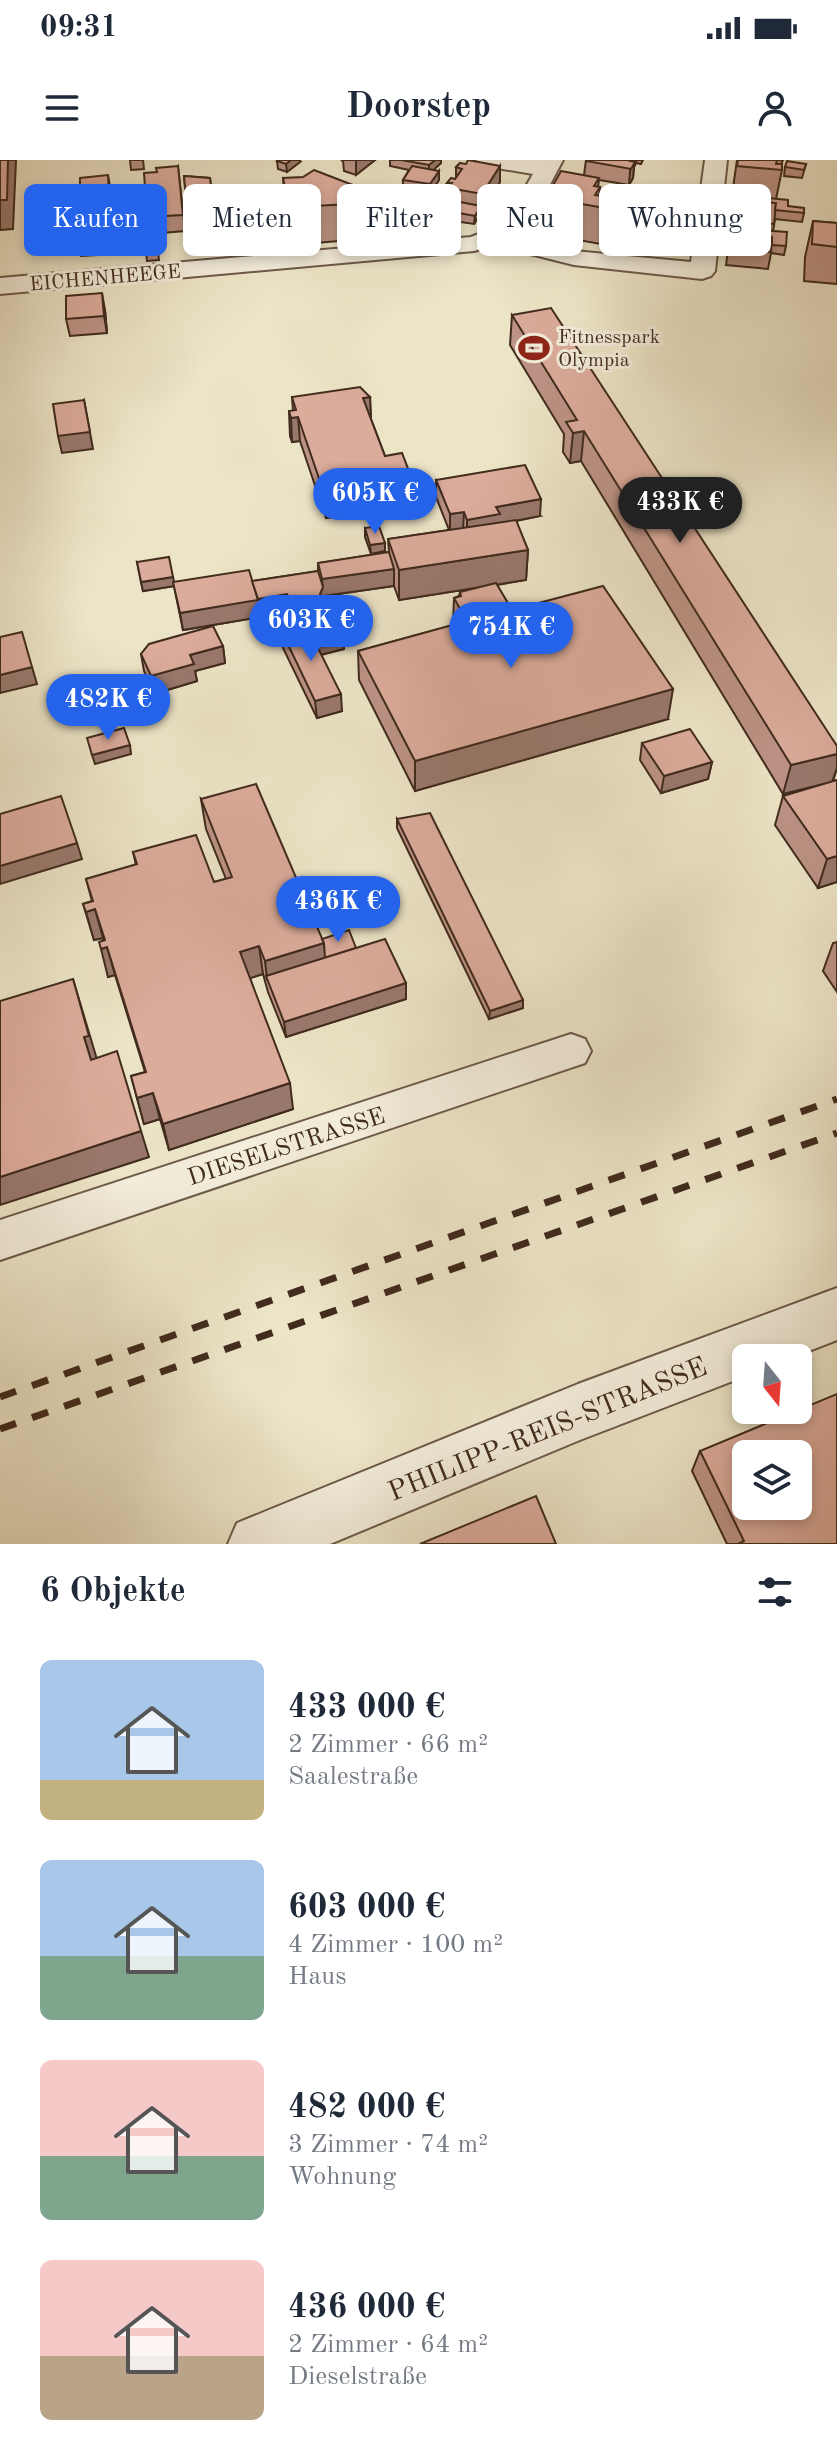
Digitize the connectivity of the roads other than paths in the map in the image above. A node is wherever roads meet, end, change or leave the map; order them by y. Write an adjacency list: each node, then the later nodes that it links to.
1 (487, 160): 3 (street)
2 (716, 160): 6 (street)
3 (549, 165): 4 (street)
4 (538, 184)
5 (477, 242): 7 (street, EICHENHEEGE)
6 (566, 256)
7 (0, 286)
8 (571, 1051): 9 (street, DIESELSTRASSE)
9 (0, 1240)
10 (837, 1314): 11 (street, PHILIPP-REIS-STRASSE)
11 (258, 1544)

